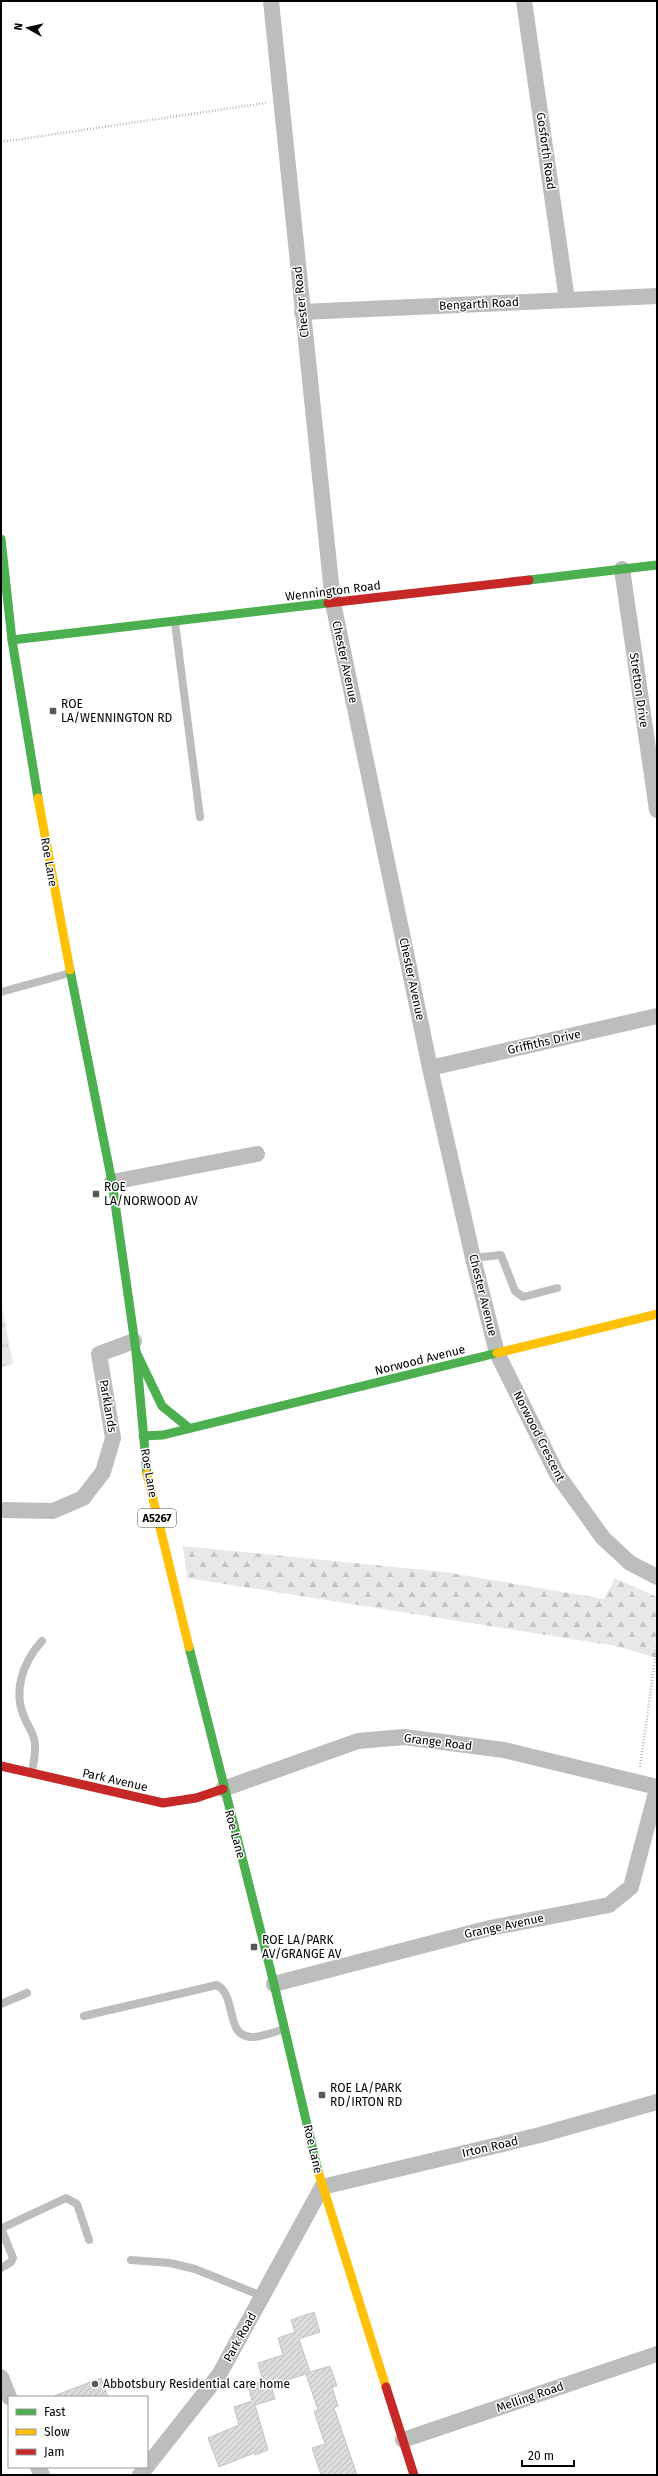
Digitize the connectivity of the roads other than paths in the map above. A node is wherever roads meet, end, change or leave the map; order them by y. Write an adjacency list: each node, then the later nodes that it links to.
1 (271, 1): 5 (street, Chester Road)
2 (524, 1): 4 (street, Gosforth Road)
3 (657, 296): 4 (street, Bengarth Road)
4 (568, 300): 5 (street, Bengarth Road)
5 (302, 312): 10 (street, Chester Road)
6 (1, 539): 8 (main road, Roe Lane / A5267)
7 (657, 565): 9 (main road, Wennington Road)
8 (2, 569): 12 (main road, Roe Lane / A5267)
9 (622, 569): 10 (main road, Wennington Road); 13 (street, Stretton Drive)
10 (333, 603): 11 (main road, Wennington Road); 18 (street, Chester Avenue)
11 (175, 622): 12 (main road, Wennington Road); 14 (lane)
12 (12, 640): 15 (main road, Roe Lane / A5267)
13 (657, 810)
14 (200, 817)
15 (71, 973): 16 (lane); 20 (main road, Roe Lane / A5267)
16 (1, 992)
17 (657, 1016): 18 (street, Griffiths Drive)
18 (430, 1068): 21 (street, Chester Avenue)
19 (257, 1154): 20 (street)
20 (112, 1182): 24 (main road, Roe Lane / A5267)
21 (473, 1258): 22 (lane); 25 (street, Chester Avenue)
22 (557, 1288)
23 (657, 1314): 25 (main road, Norwood Avenue)
24 (135, 1346): 26 (main road); 27 (main road, Roe Lane / A5267); 28 (street, Parklands)
25 (497, 1353): 26 (main road, Norwood Avenue); 29 (street, Norwood Crescent)
26 (189, 1428): 27 (main road, Norwood Avenue)
27 (143, 1436): 34 (main road, Roe Lane / A5267)
28 (1, 1510)
29 (657, 1577)
30 (42, 1641): 32 (lane)
31 (1, 1766): 32 (main road, Park Avenue)
32 (32, 1773): 34 (main road, Park Avenue)
33 (657, 1788): 34 (street, Grange Road); 35 (street, Grange Avenue)
34 (223, 1789): 35 (main road, Roe Lane / A5267)
35 (274, 1984): 39 (main road, Roe Lane / A5267)
36 (27, 1993): 37 (lane)
37 (1, 2004)
38 (84, 2016): 39 (lane)
39 (285, 2029): 41 (main road, Roe Lane / A5267)
40 (657, 2102): 41 (street, Irton Road)
41 (322, 2187): 46 (street, Park Road); 50 (main road, Roe Lane / A5267)
42 (1, 2228): 43 (lane); 45 (lane)
43 (89, 2240)
44 (131, 2260): 46 (lane)
45 (1, 2268)
46 (262, 2296): 51 (street, Park Road)
47 (657, 2354): 50 (street, Melling Road)
48 (1, 2377): 49 (street)
49 (9, 2396)
50 (402, 2440): 52 (main road, Roe Lane / A5267)
51 (148, 2465)
52 (414, 2475)

